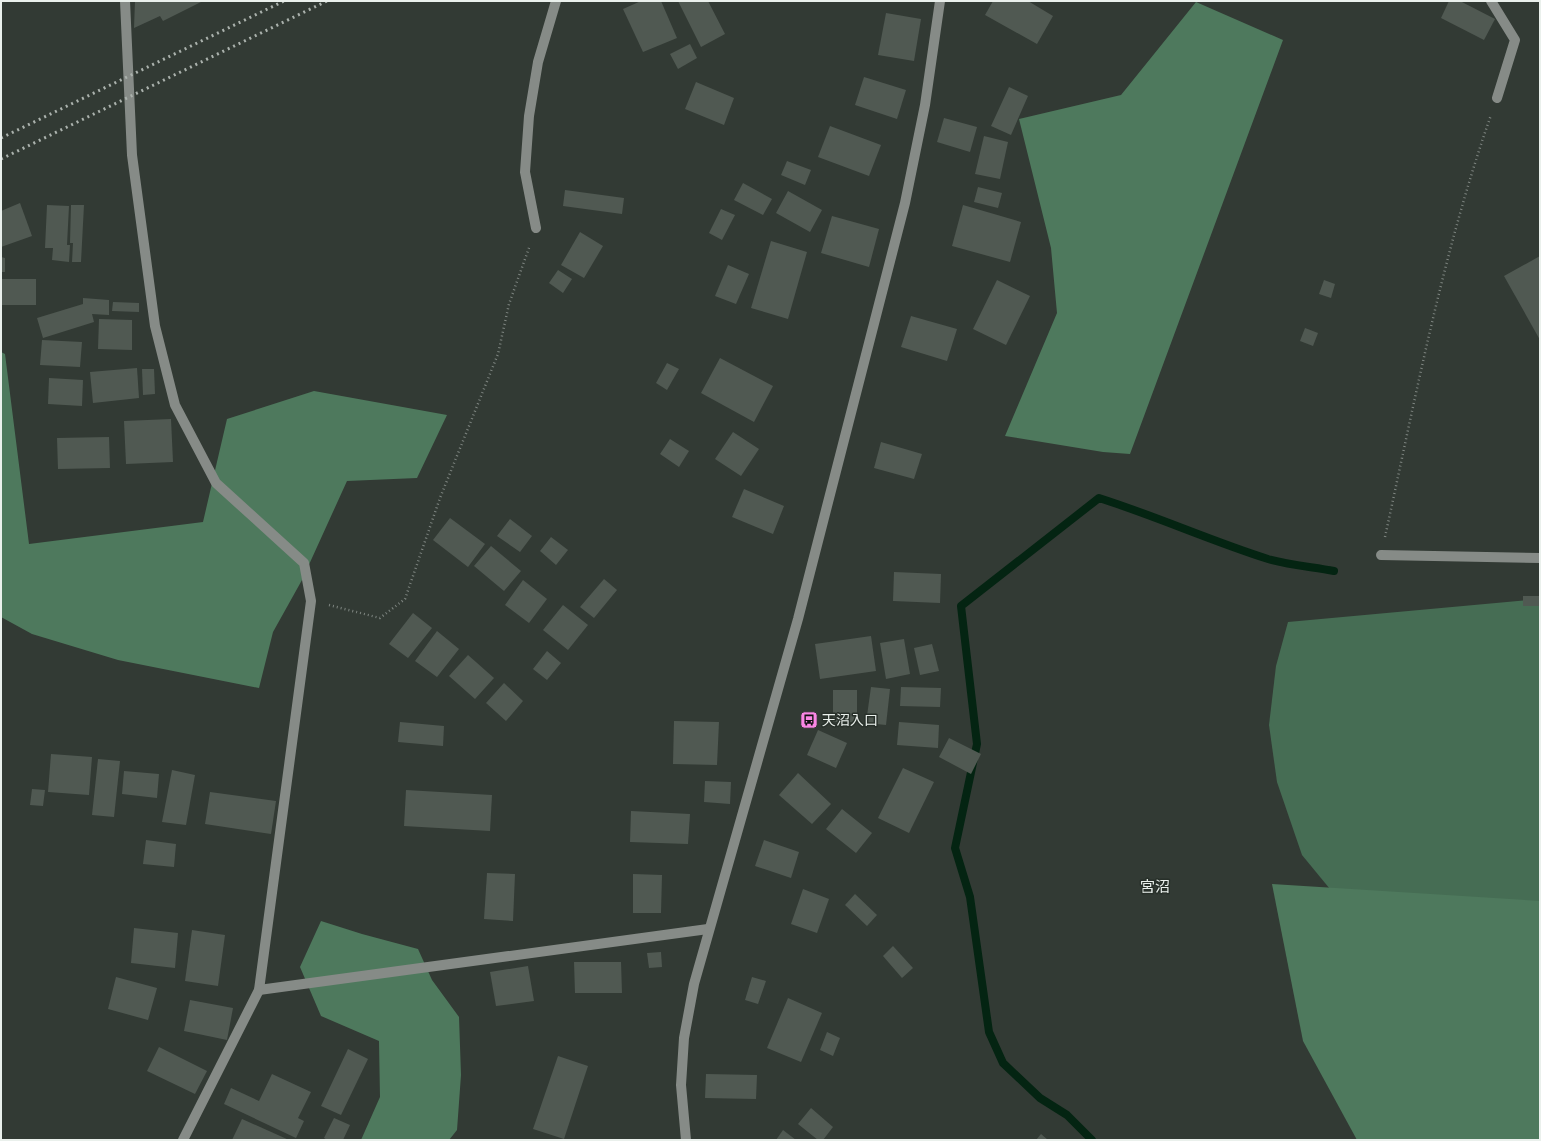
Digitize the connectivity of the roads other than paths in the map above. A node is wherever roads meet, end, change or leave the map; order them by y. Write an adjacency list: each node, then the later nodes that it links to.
1 (125, 1): 10 (street)
2 (556, 1): 6 (street)
3 (940, 1): 9 (street)
4 (1491, 1): 5 (street)
5 (1497, 98)
6 (536, 228)
7 (1381, 555): 8 (street)
8 (1540, 558)
9 (708, 929): 10 (street); 12 (street)
10 (259, 990): 11 (street)
11 (183, 1140)
12 (686, 1140)

